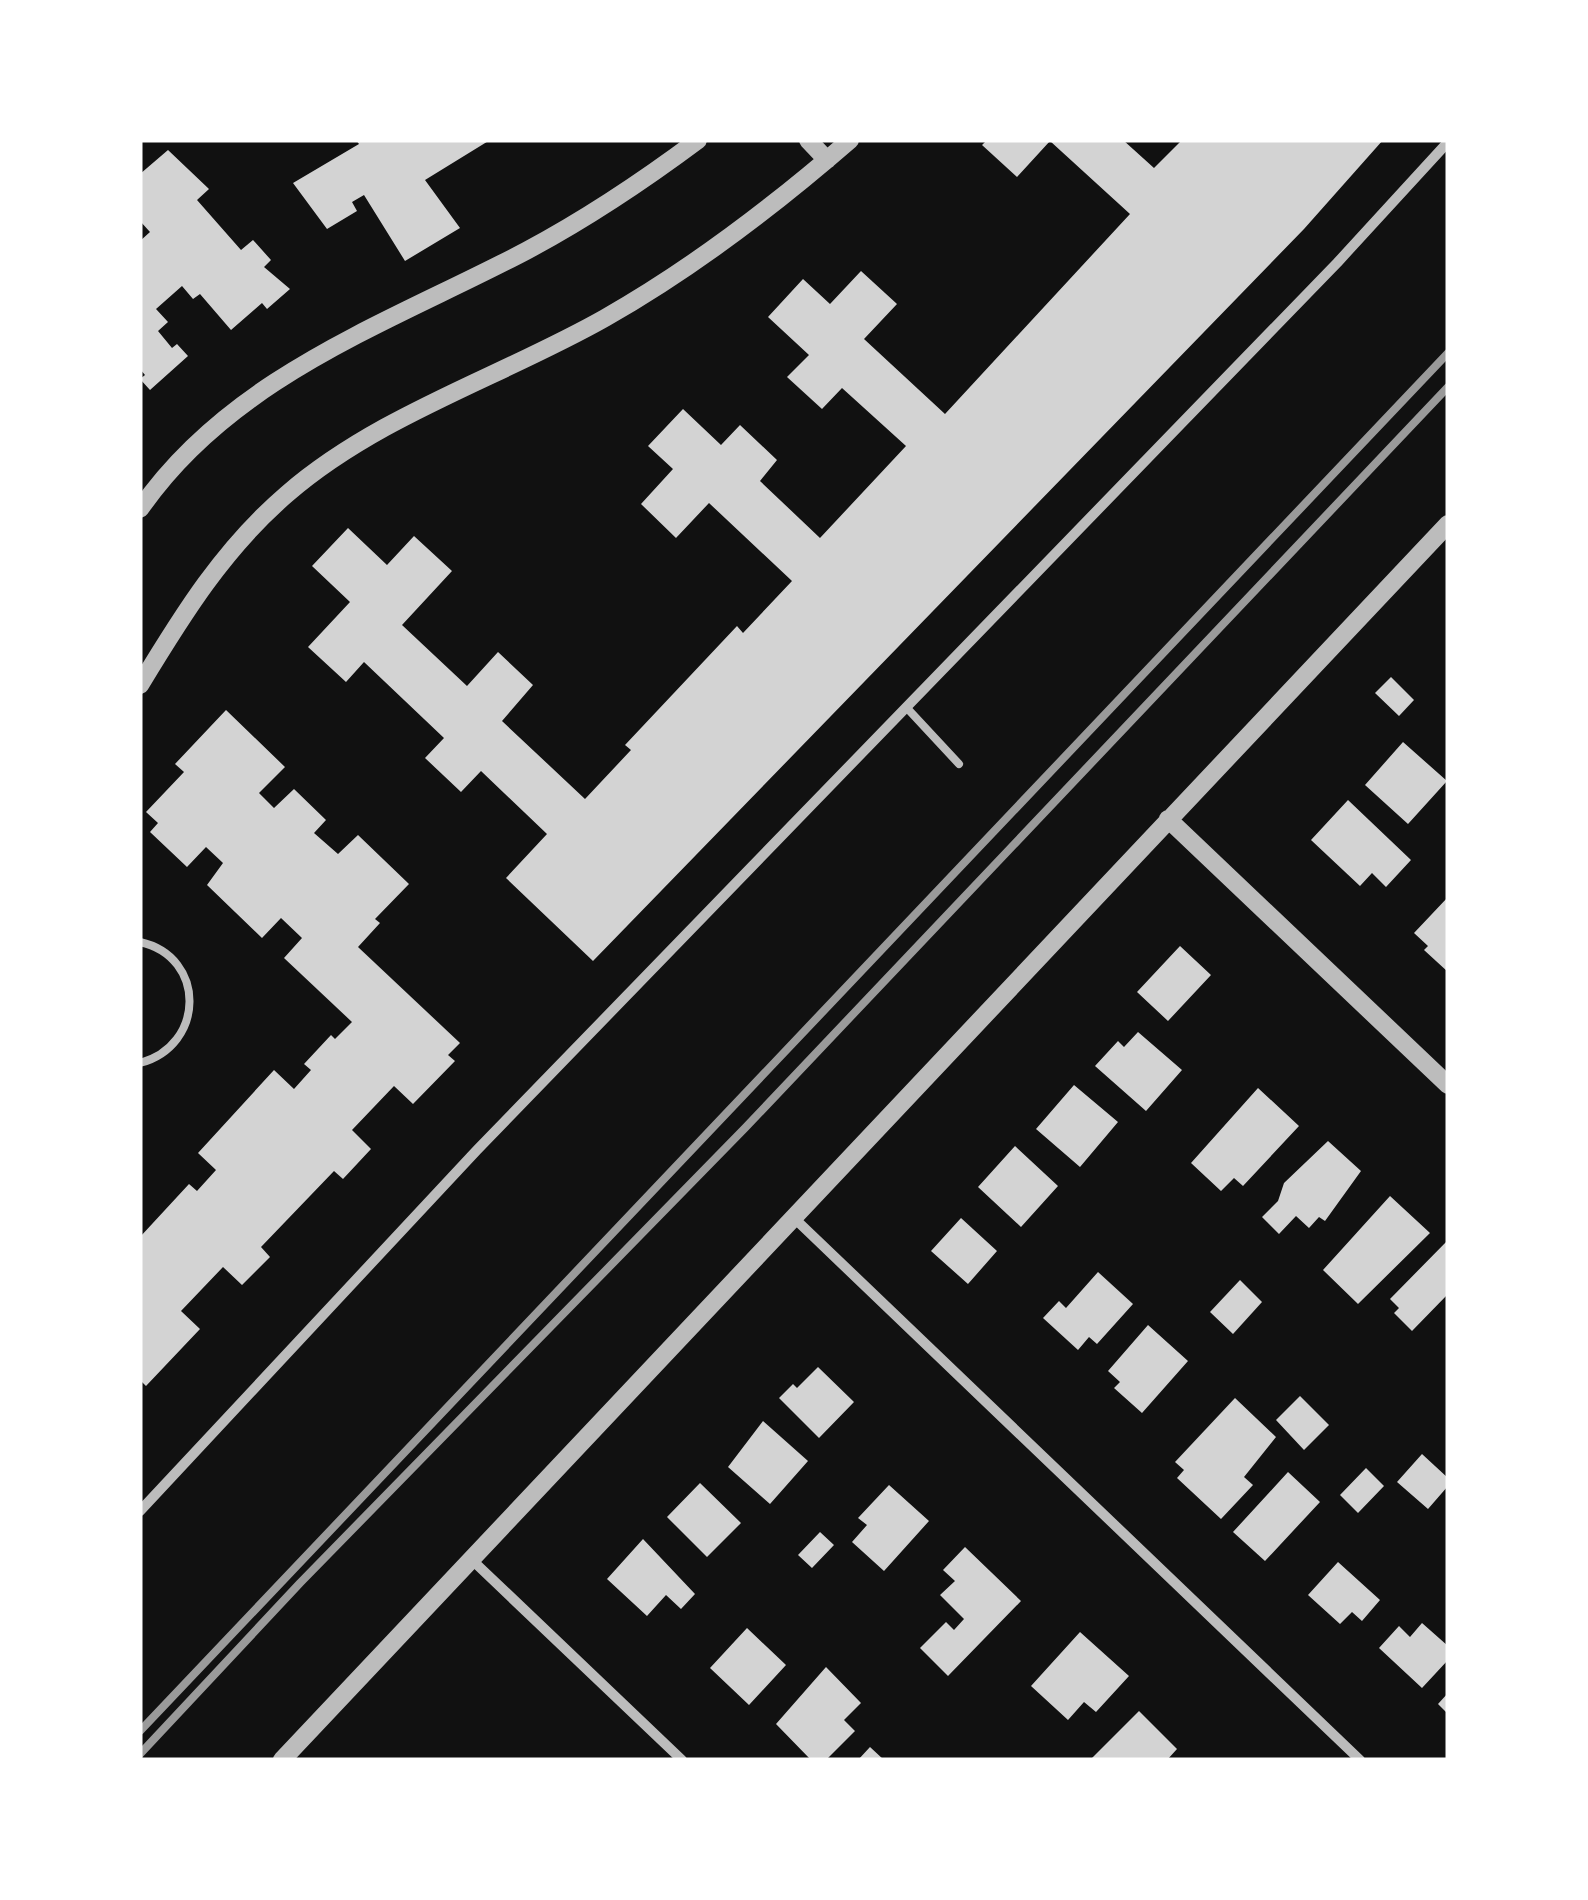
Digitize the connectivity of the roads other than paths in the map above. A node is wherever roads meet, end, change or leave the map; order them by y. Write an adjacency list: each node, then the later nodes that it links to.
1 (698, 140): 6 (street)
2 (808, 140): 5 (street)
3 (850, 140): 5 (street)
4 (1448, 142): 9 (street)
5 (827, 160): 8 (street)
6 (140, 509)
7 (1448, 524): 11 (street)
8 (140, 685)
9 (906, 707): 10 (lane); 16 (street)
10 (960, 764)
11 (1168, 819): 14 (street); 15 (street)
12 (140, 942): 13 (lane)
13 (140, 1062)
14 (1448, 1085)
15 (792, 1216): 17 (street); 20 (street)
16 (140, 1510)
17 (471, 1559): 18 (street); 19 (street)
18 (282, 1760)
19 (682, 1760)
20 (1360, 1760)

